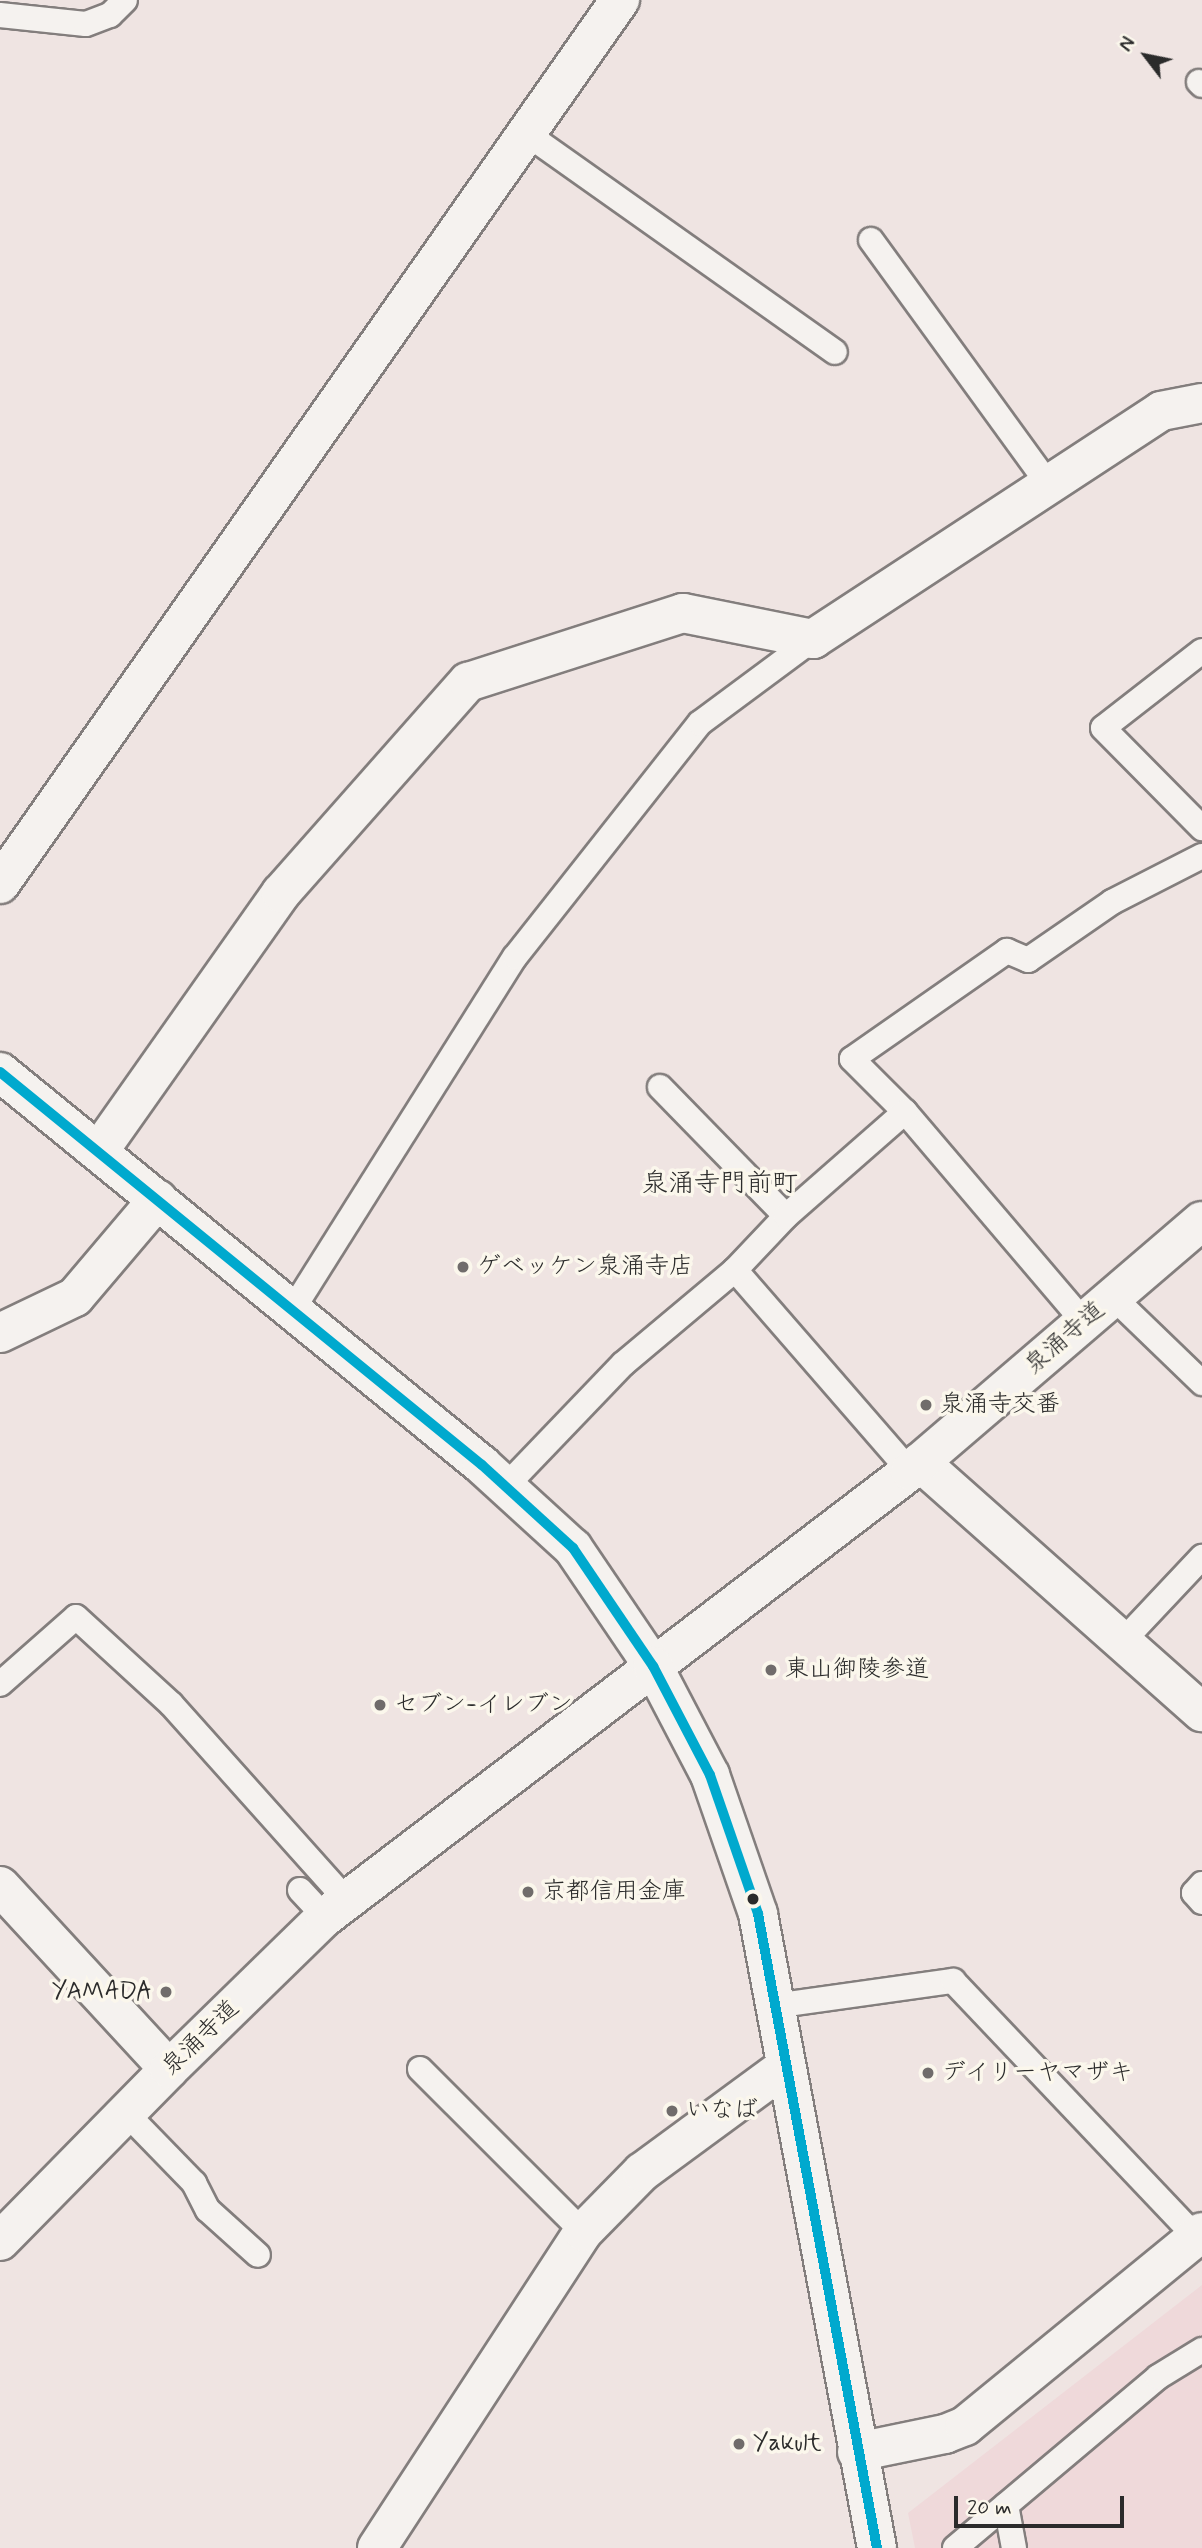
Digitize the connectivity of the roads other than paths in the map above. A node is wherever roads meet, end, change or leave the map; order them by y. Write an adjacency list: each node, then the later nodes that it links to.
1 (125, 0): 3 (lane)
2 (620, 0): 4 (street)
3 (0, 15)
4 (527, 134): 6 (lane); 13 (street)
5 (871, 240): 8 (lane)
6 (835, 352)
7 (1202, 403): 8 (street)
8 (1048, 484): 9 (street)
9 (813, 639): 17 (street); 23 (lane)
10 (1202, 652): 11 (lane)
11 (1202, 828)
12 (1202, 856): 16 (lane)
13 (0, 884)
14 (0, 1072): 17 (street)
15 (660, 1087): 19 (lane)
16 (905, 1112): 19 (lane); 24 (lane)
17 (99, 1151): 18 (street)
18 (158, 1199): 23 (street); 25 (street)
19 (786, 1216): 21 (lane)
20 (1202, 1221): 22 (street, 泉涌寺道)
21 (735, 1270): 27 (lane); 28 (lane)
22 (1113, 1297): 24 (street, 泉涌寺道); 26 (lane)
23 (293, 1309): 28 (street)
24 (1084, 1322): 27 (street, 泉涌寺道)
25 (0, 1333)
26 (1202, 1383)
27 (915, 1467): 30 (street); 31 (street, 泉涌寺道)
28 (505, 1487): 31 (street)
29 (1202, 1557): 30 (lane)
30 (1122, 1642): 33 (street)
31 (653, 1666): 38 (street, 泉涌寺道); 39 (street)
32 (0, 1684): 38 (lane)
33 (1202, 1712)
34 (1202, 1884): 37 (lane)
35 (0, 1886): 41 (street)
36 (300, 1890): 38 (lane)
37 (1202, 1902)
38 (336, 1909): 41 (street, 泉涌寺道)
39 (774, 2006): 40 (street); 45 (lane)
40 (785, 2067): 44 (street); 49 (street)
41 (169, 2069): 43 (street, 泉涌寺道)
42 (420, 2069): 44 (lane)
43 (126, 2113): 46 (street, 泉涌寺道); 47 (lane)
44 (583, 2232): 51 (street)
45 (1199, 2234): 49 (street)
46 (0, 2241)
47 (258, 2255)
48 (1202, 2350): 50 (lane)
49 (857, 2452): 52 (street)
50 (1006, 2505): 53 (lane); 54 (lane)
51 (377, 2548)
52 (877, 2548)
53 (955, 2548)
54 (1014, 2548)

